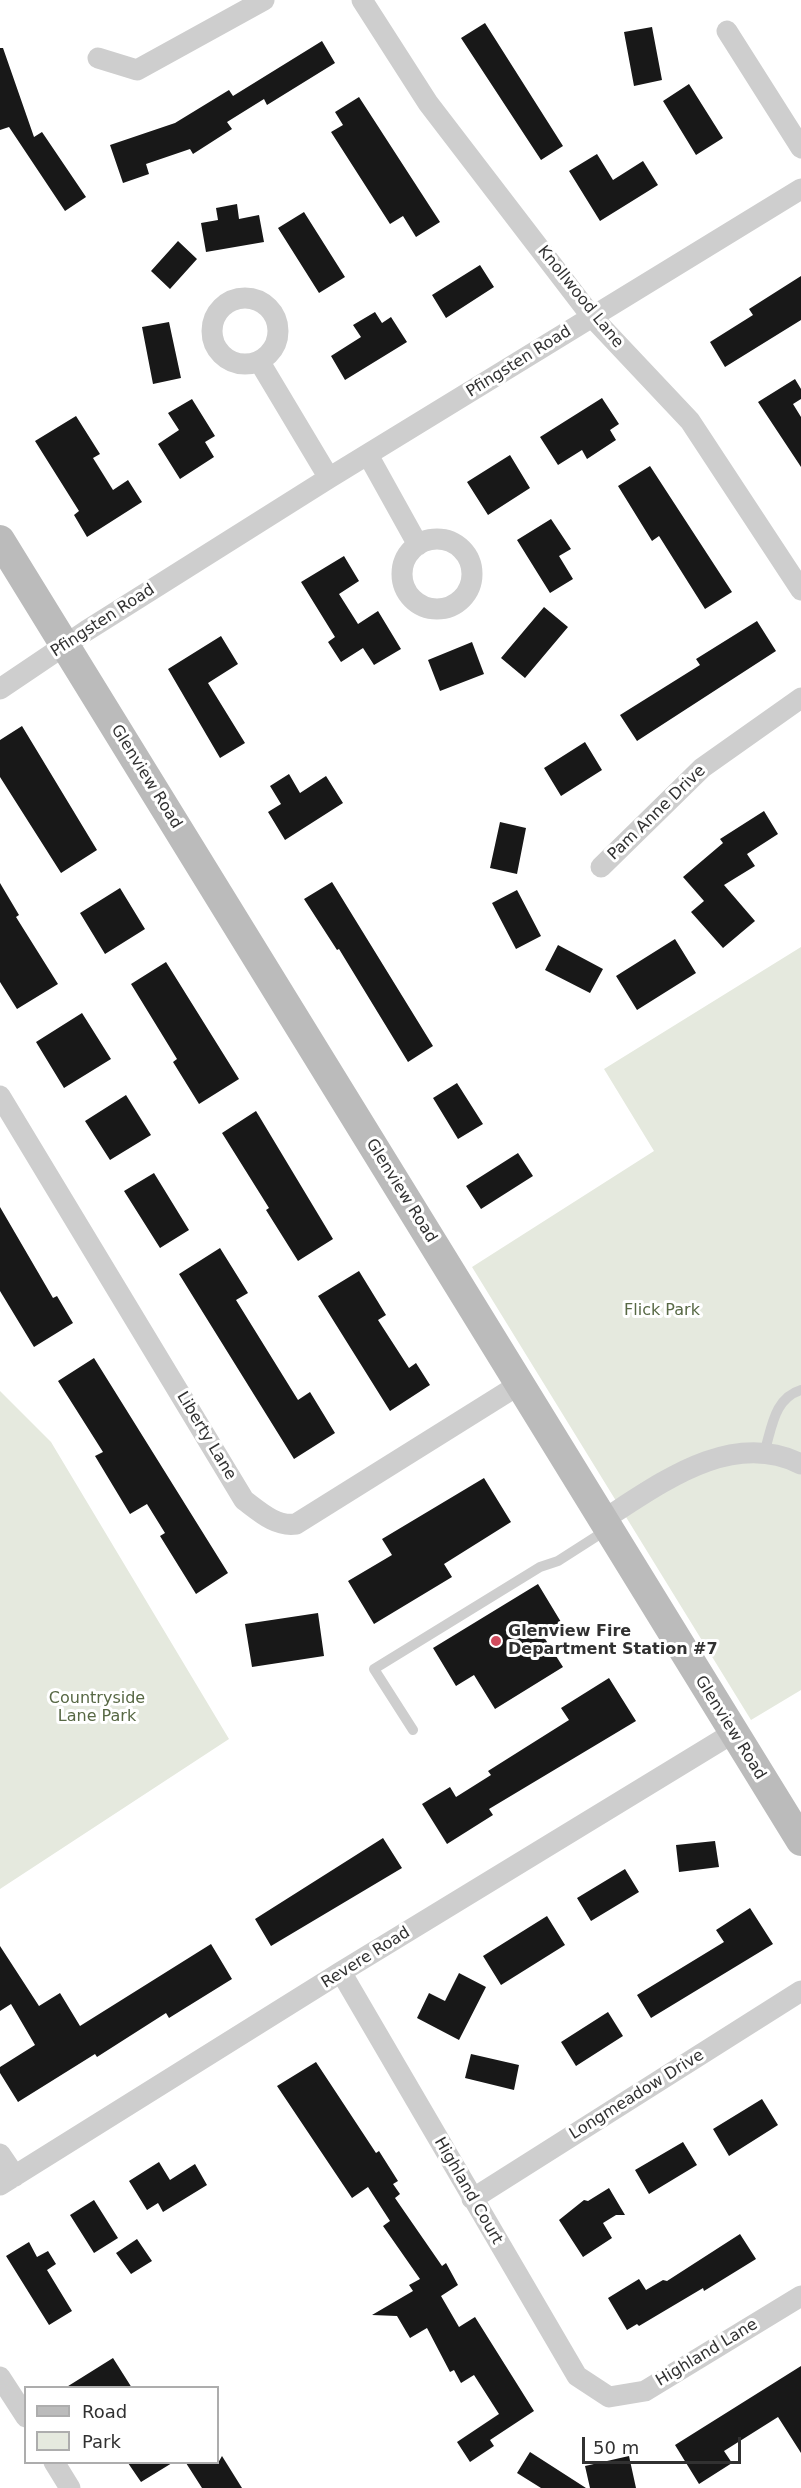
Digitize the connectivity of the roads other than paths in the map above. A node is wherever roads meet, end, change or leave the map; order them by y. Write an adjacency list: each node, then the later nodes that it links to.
1 (264, 0): 4 (street)
2 (362, 0): 7 (street, Knollwood Lane)
3 (728, 31): 5 (street)
4 (98, 58)
5 (801, 148)
6 (801, 189): 7 (street, Pfingsten Road)
7 (592, 317): 9 (street, Pfingsten Road); 13 (street, Knollwood Lane)
8 (259, 361): 10 (street)
9 (368, 455): 10 (street, Pfingsten Road); 12 (street)
10 (329, 478): 14 (street, Pfingsten Road)
11 (0, 540): 14 (main road, Glenview Road)
12 (418, 545)
13 (801, 590)
14 (65, 646): 15 (street, Pfingsten Road); 19 (main road, Glenview Road)
15 (0, 689)
16 (801, 699): 17 (street, Pam Anne Drive)
17 (601, 867)
18 (0, 1096): 19 (street, Liberty Lane)
19 (520, 1384): 23 (main road, Glenview Road)
20 (801, 1390): 21 (lane)
21 (764, 1453): 22 (street); 23 (street)
22 (801, 1464)
23 (605, 1524): 24 (lane); 25 (main road, Glenview Road)
24 (413, 1730)
25 (734, 1733): 26 (main road, Glenview Road); 27 (street, Revere Road)
26 (801, 1840)
27 (341, 1972): 30 (street, Revere Road); 31 (street, Highland Court)
28 (801, 1991): 31 (street, Longmeadow Drive)
29 (0, 2154): 30 (street)
30 (7, 2181)
31 (472, 2199): 34 (street, Highland Court)
32 (801, 2296): 34 (street, Highland Lane)
33 (0, 2376): 35 (street)
34 (609, 2397)
35 (24, 2414)
36 (55, 2464): 37 (street)
37 (70, 2488)

